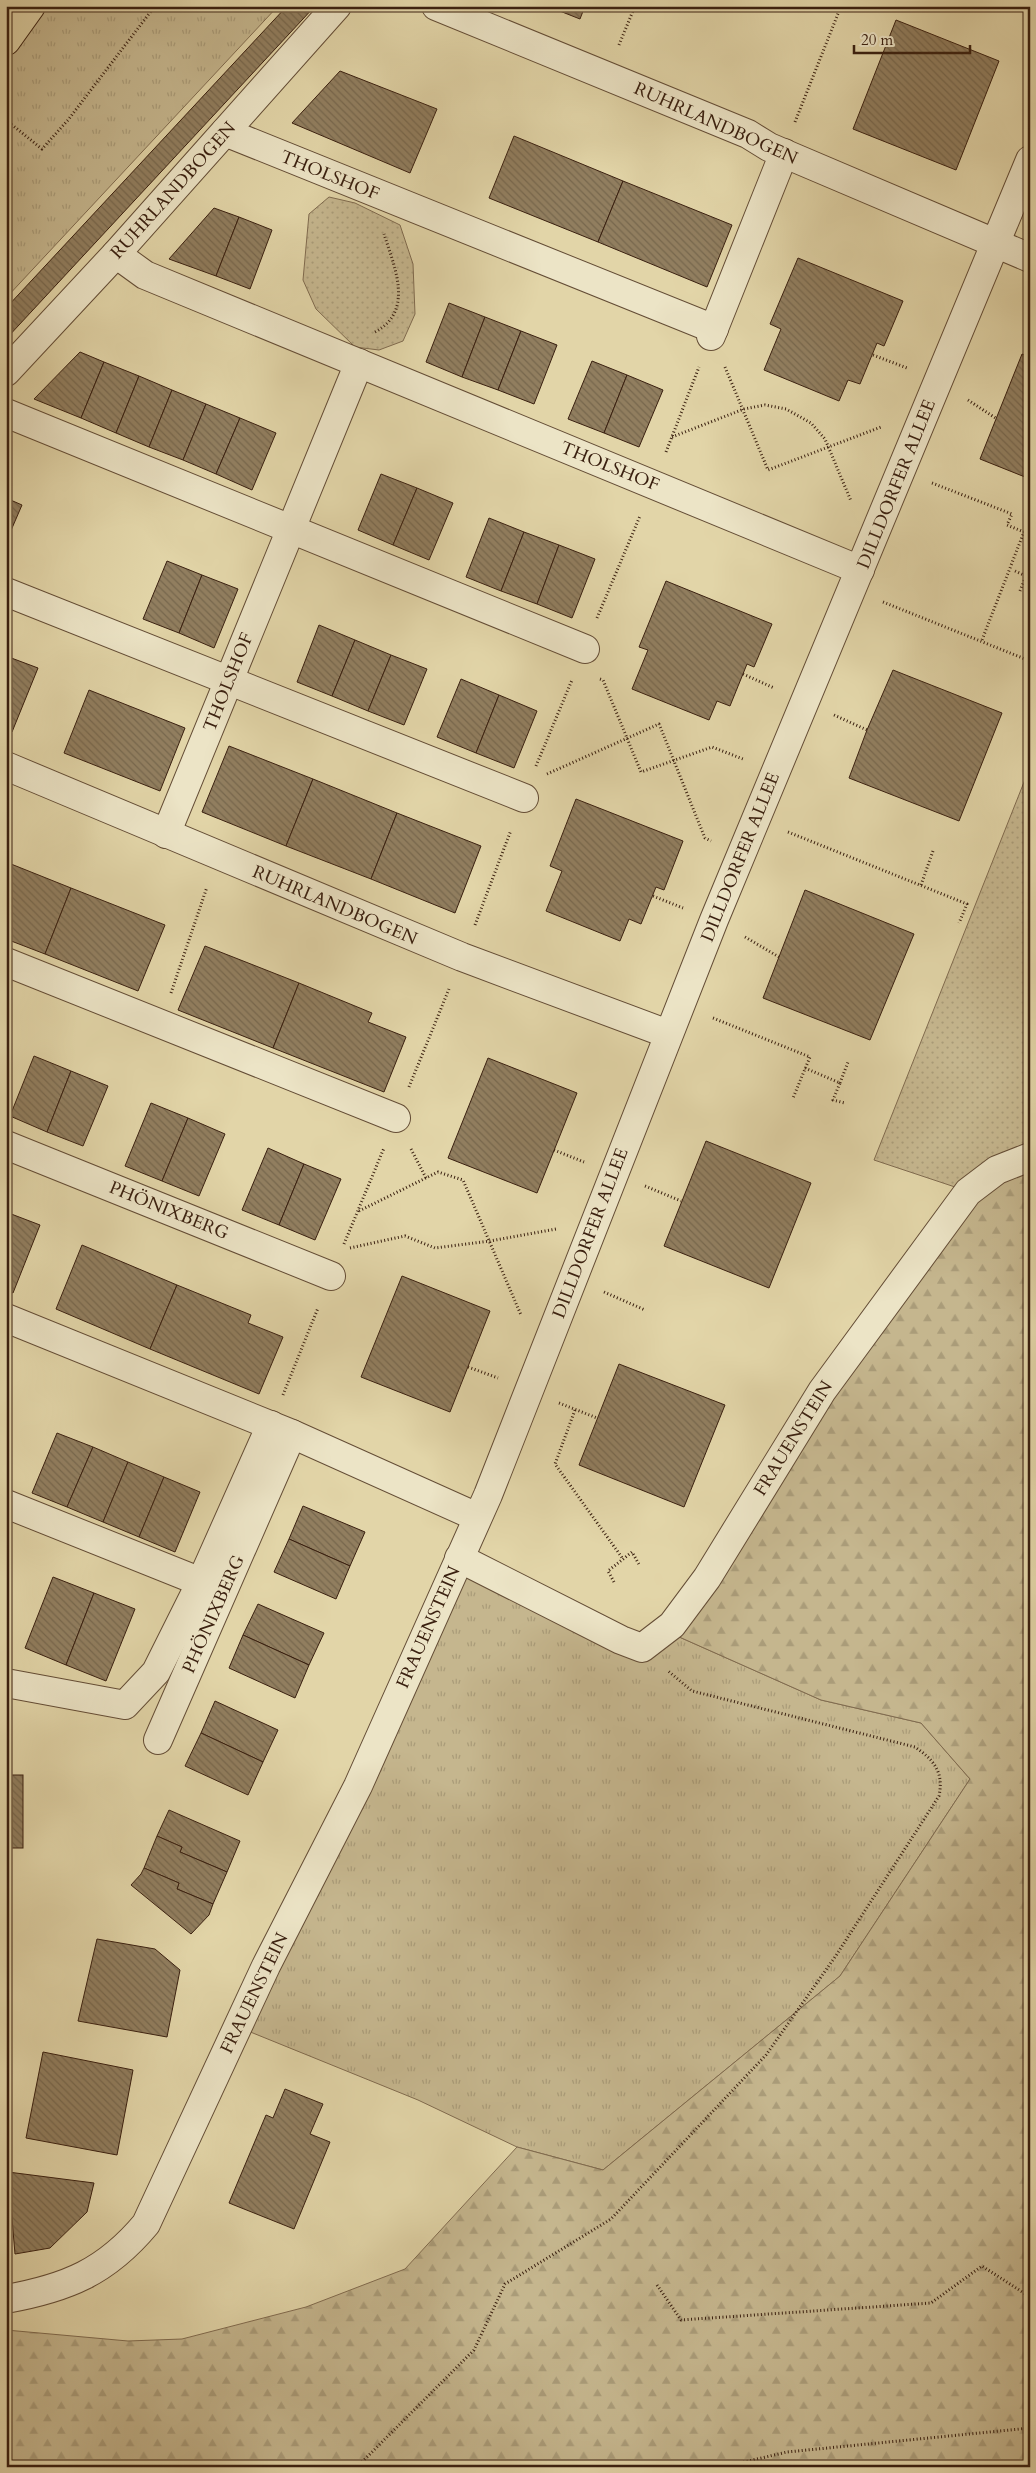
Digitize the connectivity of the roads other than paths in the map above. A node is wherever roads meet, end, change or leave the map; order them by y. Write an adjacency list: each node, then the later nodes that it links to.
1 (31, 6): 4 (highway)
2 (337, 6): 5 (street, RUHRLANDBOGEN)
3 (436, 6): 6 (street, RUHRLANDBOGEN)
4 (6, 41)
5 (225, 132): 6 (street, THOLSHOF); 9 (street, RUHRLANDBOGEN)
6 (788, 141): 8 (street, RUHRLANDBOGEN)
7 (1030, 160): 8 (street, DILLDORFER ALLEE)
8 (994, 244): 10 (street, RUHRLANDBOGEN); 15 (street, DILLDORFER ALLEE)
9 (116, 254): 11 (street, THOLSHOF); 12 (street, RUHRLANDBOGEN)
10 (1030, 258)
11 (360, 363): 14 (street, THOLSHOF); 15 (street, THOLSHOF)
12 (6, 372)
13 (6, 413): 14 (street)
14 (291, 529): 17 (street); 18 (street, THOLSHOF)
15 (856, 580): 23 (street, DILLDORFER ALLEE)
16 (6, 592): 18 (street)
17 (580, 660)
18 (229, 681): 20 (street); 21 (street, THOLSHOF)
19 (6, 766): 21 (street, RUHRLANDBOGEN)
20 (527, 789)
21 (166, 834): 23 (street, RUHRLANDBOGEN)
22 (6, 962): 24 (street)
23 (668, 1034): 31 (street, DILLDORFER ALLEE)
24 (396, 1118)
25 (6, 1145): 27 (street, PHÖNIXBERG)
26 (1030, 1158): 32 (street, FRAUENSTEIN)
27 (331, 1276)
28 (6, 1318): 29 (street)
29 (281, 1430): 31 (street); 33 (street, PHÖNIXBERG); 35 (street, PHÖNIXBERG)
30 (6, 1504): 33 (street, PHÖNIXBERG)
31 (478, 1518): 32 (street, DILLDORFER ALLEE)
32 (459, 1558): 36 (street, FRAUENSTEIN)
33 (200, 1582): 34 (street, PHÖNIXBERG)
34 (6, 1683)
35 (158, 1740)
36 (6, 2299)

